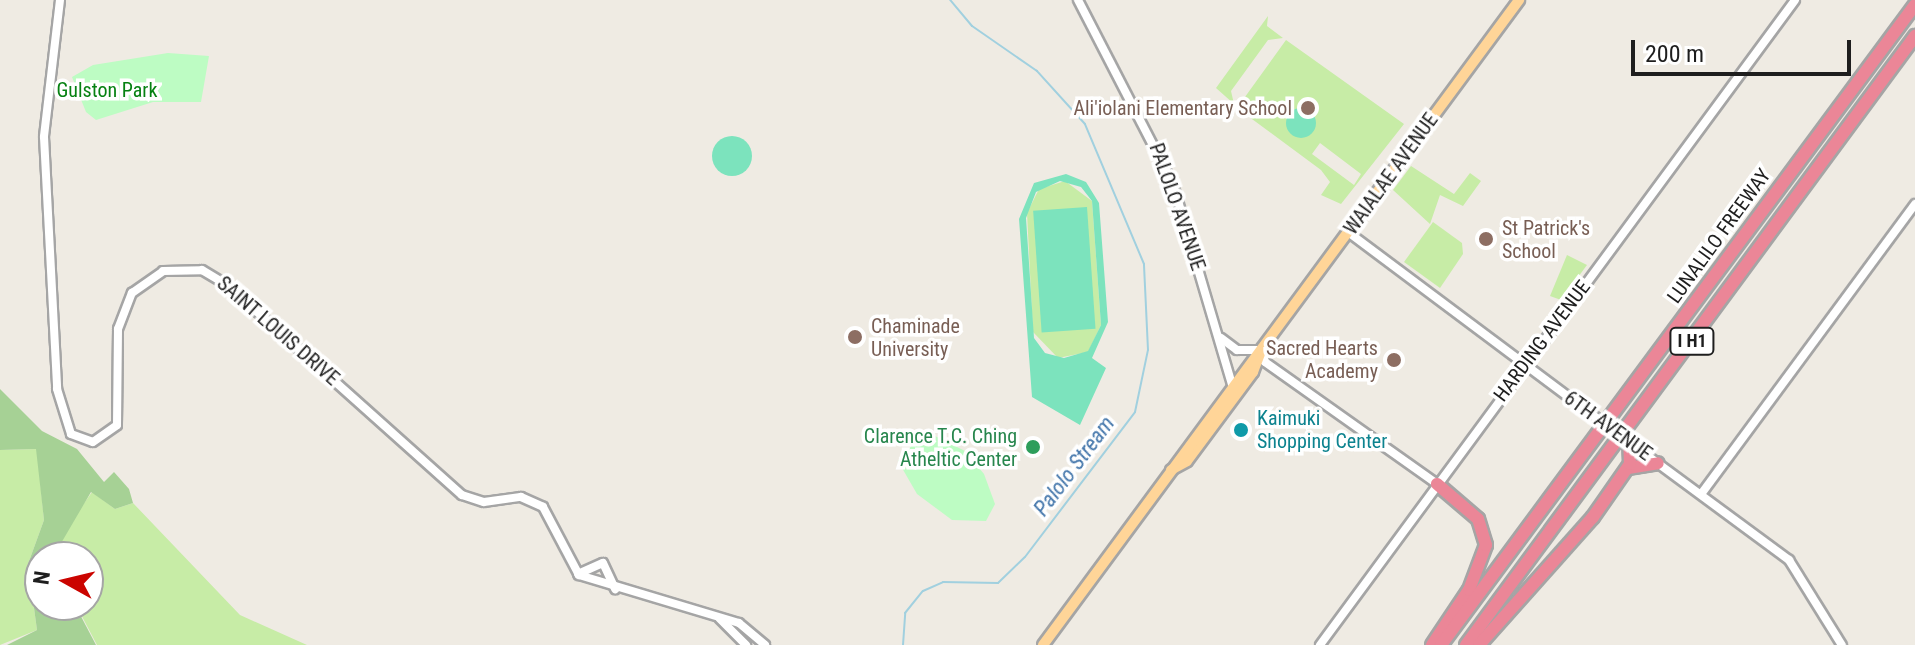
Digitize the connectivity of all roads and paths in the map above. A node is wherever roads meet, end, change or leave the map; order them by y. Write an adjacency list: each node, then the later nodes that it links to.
1 (60, 0): 20 (street, SAINT LOUIS DRIVE)
2 (1078, 0): 9 (street, PALOLO AVENUE)
3 (1519, 0): 8 (main road, WAIALAE AVENUE)
4 (1795, 0): 11 (street, HARDING AVENUE)
5 (1915, 3): 28 (highway, LUNALILO FREEWAY / I H1)
6 (1915, 36): 29 (highway, LUNALILO FREEWAY / I H1)
7 (1915, 204): 19 (street)
8 (1348, 232): 10 (main road, WAIALAE AVENUE); 11 (street, 6TH AVENUE)
9 (1218, 334): 10 (street); 12 (street, PALOLO AVENUE)
10 (1260, 349): 12 (main road, WAIALAE AVENUE); 14 (main road, WAIALAE AVENUE); 18 (street)
11 (1524, 366): 13 (street, 6TH AVENUE, bridge); 18 (street, HARDING AVENUE)
12 (1233, 380): 14 (street); 17 (main road, WAIALAE AVENUE)
13 (1629, 441): 15 (street, 6TH AVENUE); 16 (highway)
14 (1198, 446): 17 (main road, WAIALAE AVENUE)
15 (1658, 463): 16 (highway); 19 (street, 6TH AVENUE)
16 (1628, 468): 30 (highway)
17 (1171, 470): 25 (main road, WAIALAE AVENUE)
18 (1437, 484): 26 (street, HARDING AVENUE); 27 (highway)
19 (1702, 493): 31 (street, 6TH AVENUE)
20 (578, 574): 21 (street); 21 (street)
21 (618, 592): 22 (street)
22 (716, 616): 23 (street); 24 (street)
23 (746, 645)
24 (765, 645)
25 (1043, 645)
26 (1320, 645)
27 (1432, 645)
28 (1441, 645)
29 (1466, 645)
30 (1479, 645)
31 (1842, 645)

